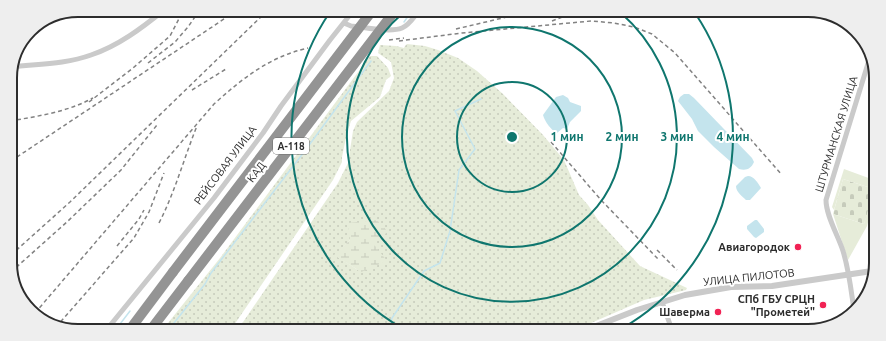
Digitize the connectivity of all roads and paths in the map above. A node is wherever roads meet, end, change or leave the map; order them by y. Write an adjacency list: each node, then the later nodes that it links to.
1 (156, 17): 7 (street)
2 (348, 17): 6 (street, РЕЙСОВАЯ УЛИЦА)
3 (367, 17): 14 (highway, КАД / А-118, bridge)
4 (390, 17): 15 (highway, КАД / А-118, bridge)
5 (414, 17): 6 (street)
6 (344, 23): 13 (street, РЕЙСОВАЯ УЛИЦА)
7 (18, 66)
8 (867, 66): 10 (street, ШТУРМАНСКАЯ УЛИЦА)
9 (868, 272): 10 (street, УЛИЦА ПИЛОТОВ)
10 (849, 274): 11 (street, УЛИЦА ПИЛОТОВ); 12 (street, ШТУРМАНСКАЯ УЛИЦА)
11 (662, 302): 16 (street, УЛИЦА ПИЛОТОВ); 17 (street)
12 (853, 304)
13 (111, 324)
14 (134, 324)
15 (155, 324)
16 (602, 324)
17 (670, 324)

